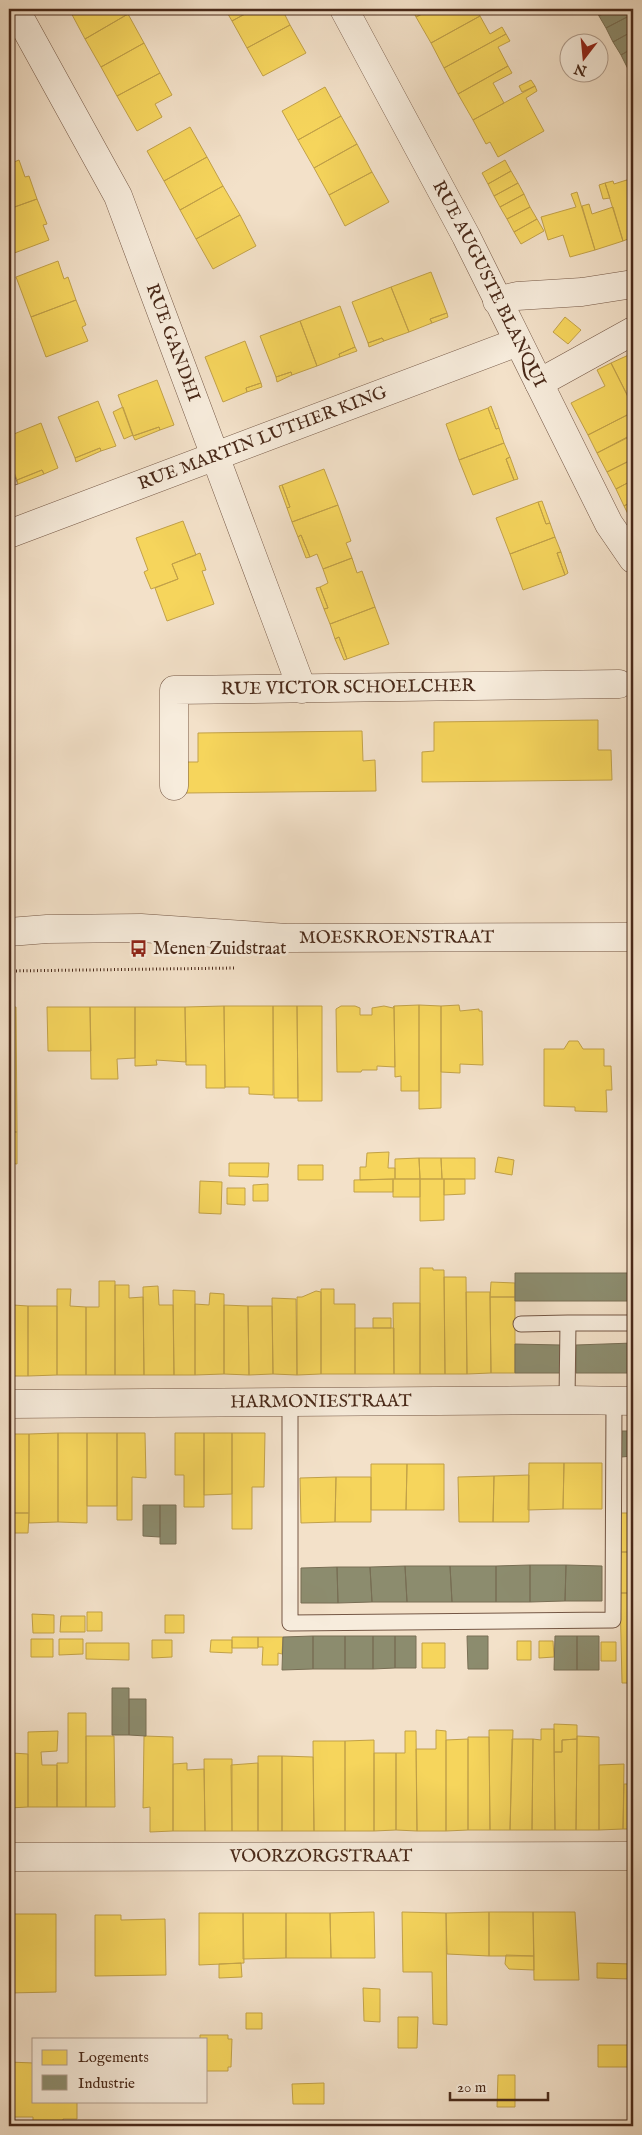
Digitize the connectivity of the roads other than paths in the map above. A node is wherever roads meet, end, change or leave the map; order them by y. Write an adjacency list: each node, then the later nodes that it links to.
1 (15, 9): 8 (street, RUE GANDHI)
2 (344, 9): 4 (street, RUE AUGUSTE BLANQUI)
3 (633, 284): 4 (street)
4 (498, 301): 6 (street, RUE AUGUSTE BLANQUI)
5 (633, 331): 7 (street)
6 (518, 342): 7 (street, RUE AUGUSTE BLANQUI); 8 (street, RUE MARTIN LUTHER KING)
7 (539, 383): 10 (street, RUE AUGUSTE BLANQUI)
8 (216, 458): 9 (street, RUE MARTIN LUTHER KING); 12 (street, RUE GANDHI)
9 (9, 534)
10 (633, 559)
11 (618, 684): 12 (street, RUE VICTOR SCHOELCHER)
12 (302, 689): 13 (street, RUE VICTOR SCHOELCHER)
13 (174, 786)
14 (9, 932): 15 (street, MOESKROENSTRAAT)
15 (633, 936)
16 (568, 1323): 17 (lane); 18 (lane); 19 (lane)
17 (630, 1323)
18 (521, 1324)
19 (568, 1400): 20 (street, HARMONIESTRAAT); 21 (street, HARMONIESTRAAT)
20 (624, 1401): 21 (lane)
21 (290, 1402): 22 (street, HARMONIESTRAAT)
22 (9, 1404)
23 (633, 1856): 24 (street, VOORZORGSTRAAT)
24 (9, 1857)

